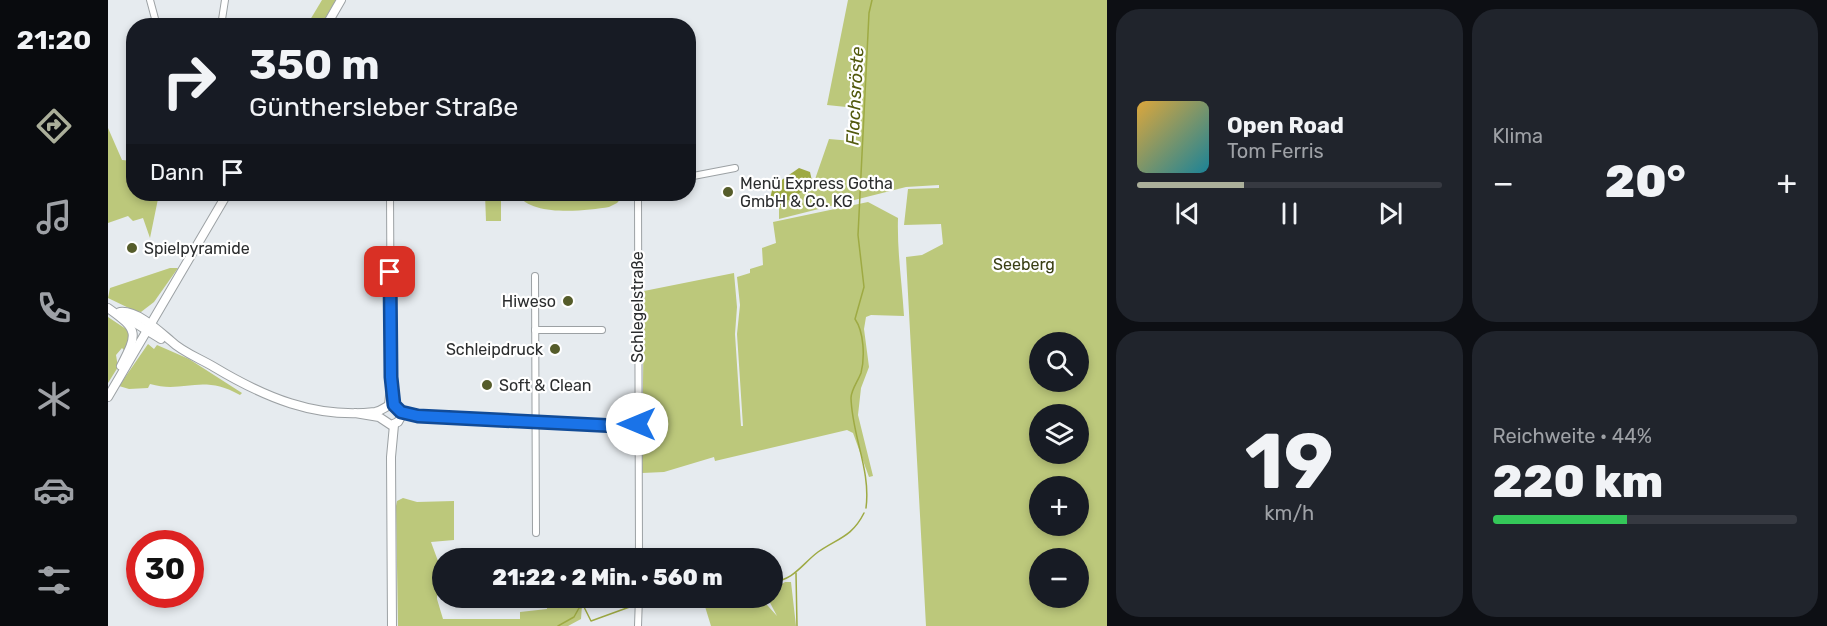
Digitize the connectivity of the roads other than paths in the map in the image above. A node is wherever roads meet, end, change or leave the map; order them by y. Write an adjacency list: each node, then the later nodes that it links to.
1 (150, 0): 4 (street)
2 (225, 0): 5 (street)
3 (340, 0): 6 (main road)
4 (155, 18)
5 (222, 18)
6 (330, 18)
7 (735, 168): 8 (street)
8 (696, 175)
9 (223, 201): 14 (main road)
10 (390, 201): 24 (street)
11 (639, 201): 28 (street, Schlegelstraße)
12 (535, 276): 18 (street)
13 (108, 306): 15 (main road); 22 (main road)
14 (159, 309): 16 (main road); 17 (main road)
15 (120, 312): 16 (main road); 17 (main road)
16 (136, 317): 17 (main road)
17 (148, 328): 20 (main road); 21 (main road)
18 (535, 330): 19 (street); 26 (street)
19 (602, 330)
20 (166, 340): 21 (main road); 24 (main road)
21 (138, 347): 22 (main road)
22 (120, 376): 23 (main road)
23 (108, 397)
24 (387, 410): 25 (main road); 27 (main road)
25 (401, 415): 26 (street); 27 (main road)
26 (536, 421): 28 (street); 29 (street)
27 (391, 425): 32 (main road)
28 (637, 427): 30 (street, Schlegelstraße)
29 (536, 533)
30 (639, 548)
31 (639, 608): 33 (street)
32 (392, 626)
33 (638, 626)

